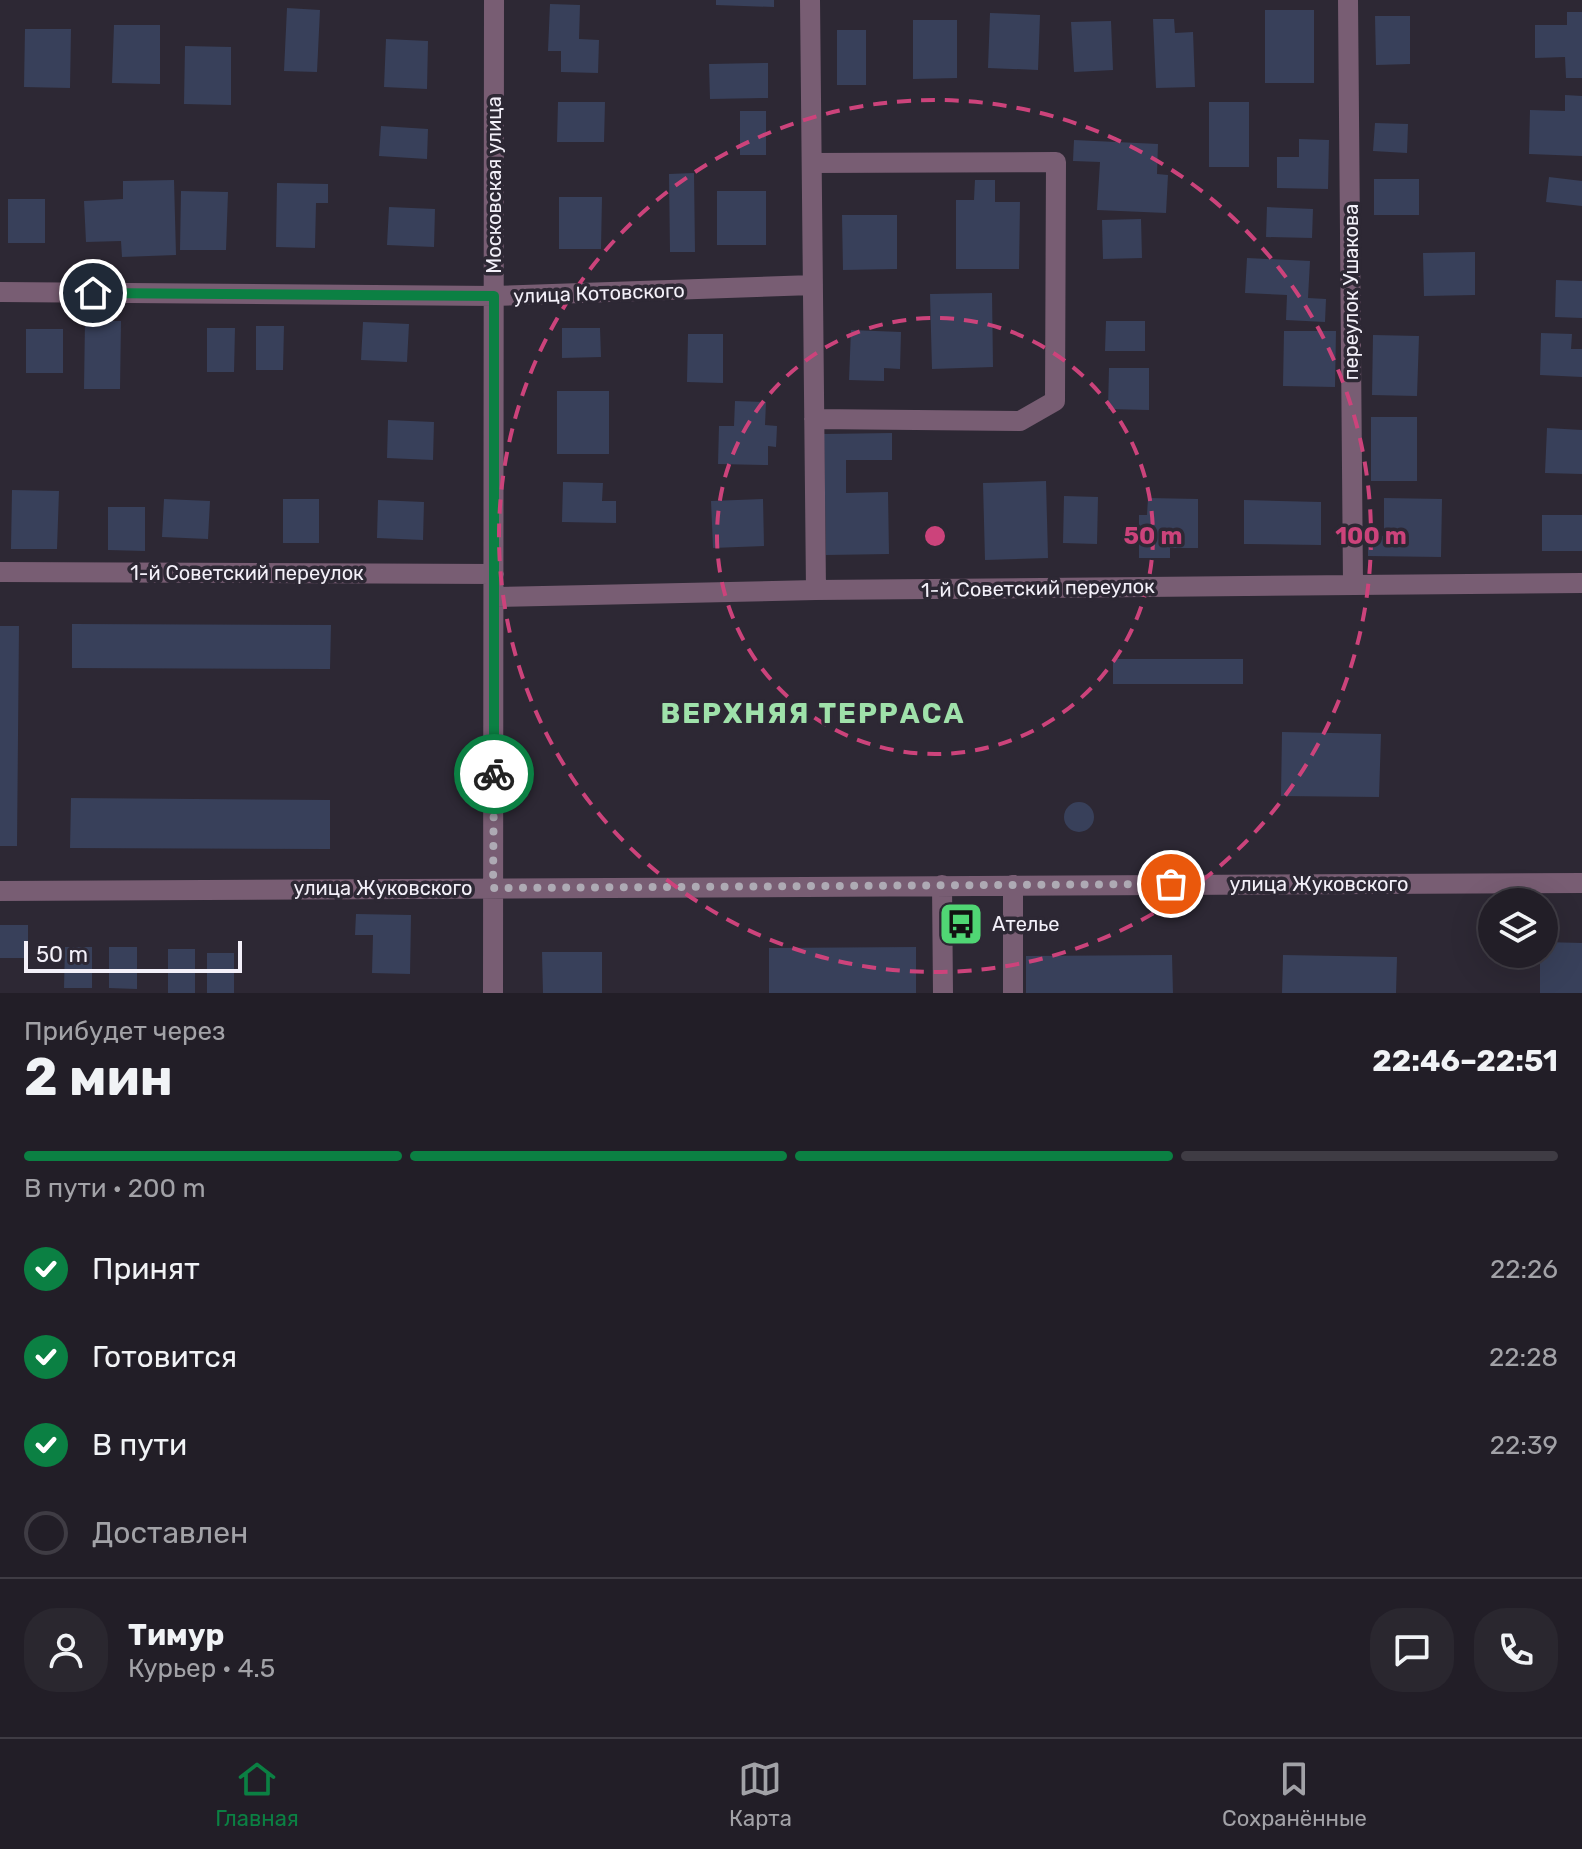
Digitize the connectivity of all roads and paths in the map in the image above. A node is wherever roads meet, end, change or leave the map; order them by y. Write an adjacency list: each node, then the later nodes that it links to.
1 (494, 0): 7 (street, Московская улица)
2 (810, 0): 4 (street)
3 (1348, 0): 12 (street, переулок Ушакова)
4 (812, 163): 5 (street); 8 (street)
5 (813, 285): 7 (street, улица Котовского); 8 (street)
6 (0, 292): 7 (street, улица Котовского)
7 (494, 296): 10 (street, Московская улица)
8 (814, 419): 13 (street)
9 (0, 572): 10 (street, 1-й Советский переулок)
10 (494, 574): 14 (street, Московская улица)
11 (1582, 583): 12 (street, 1-й Советский переулок)
12 (1353, 585): 13 (street, 1-й Советский переулок)
13 (816, 590): 14 (street, 1-й Советский переулок)
14 (495, 597): 18 (street, Московская улица)
15 (1582, 883): 17 (street, улица Жуковского)
16 (942, 885): 17 (street, улица Жуковского); 18 (street, улица Жуковского); 21 (street)
17 (1013, 885): 22 (street)
18 (493, 888): 19 (street, улица Жуковского); 20 (street, Московская улица)
19 (0, 891)
20 (493, 993)
21 (943, 993)
22 (1013, 993)

